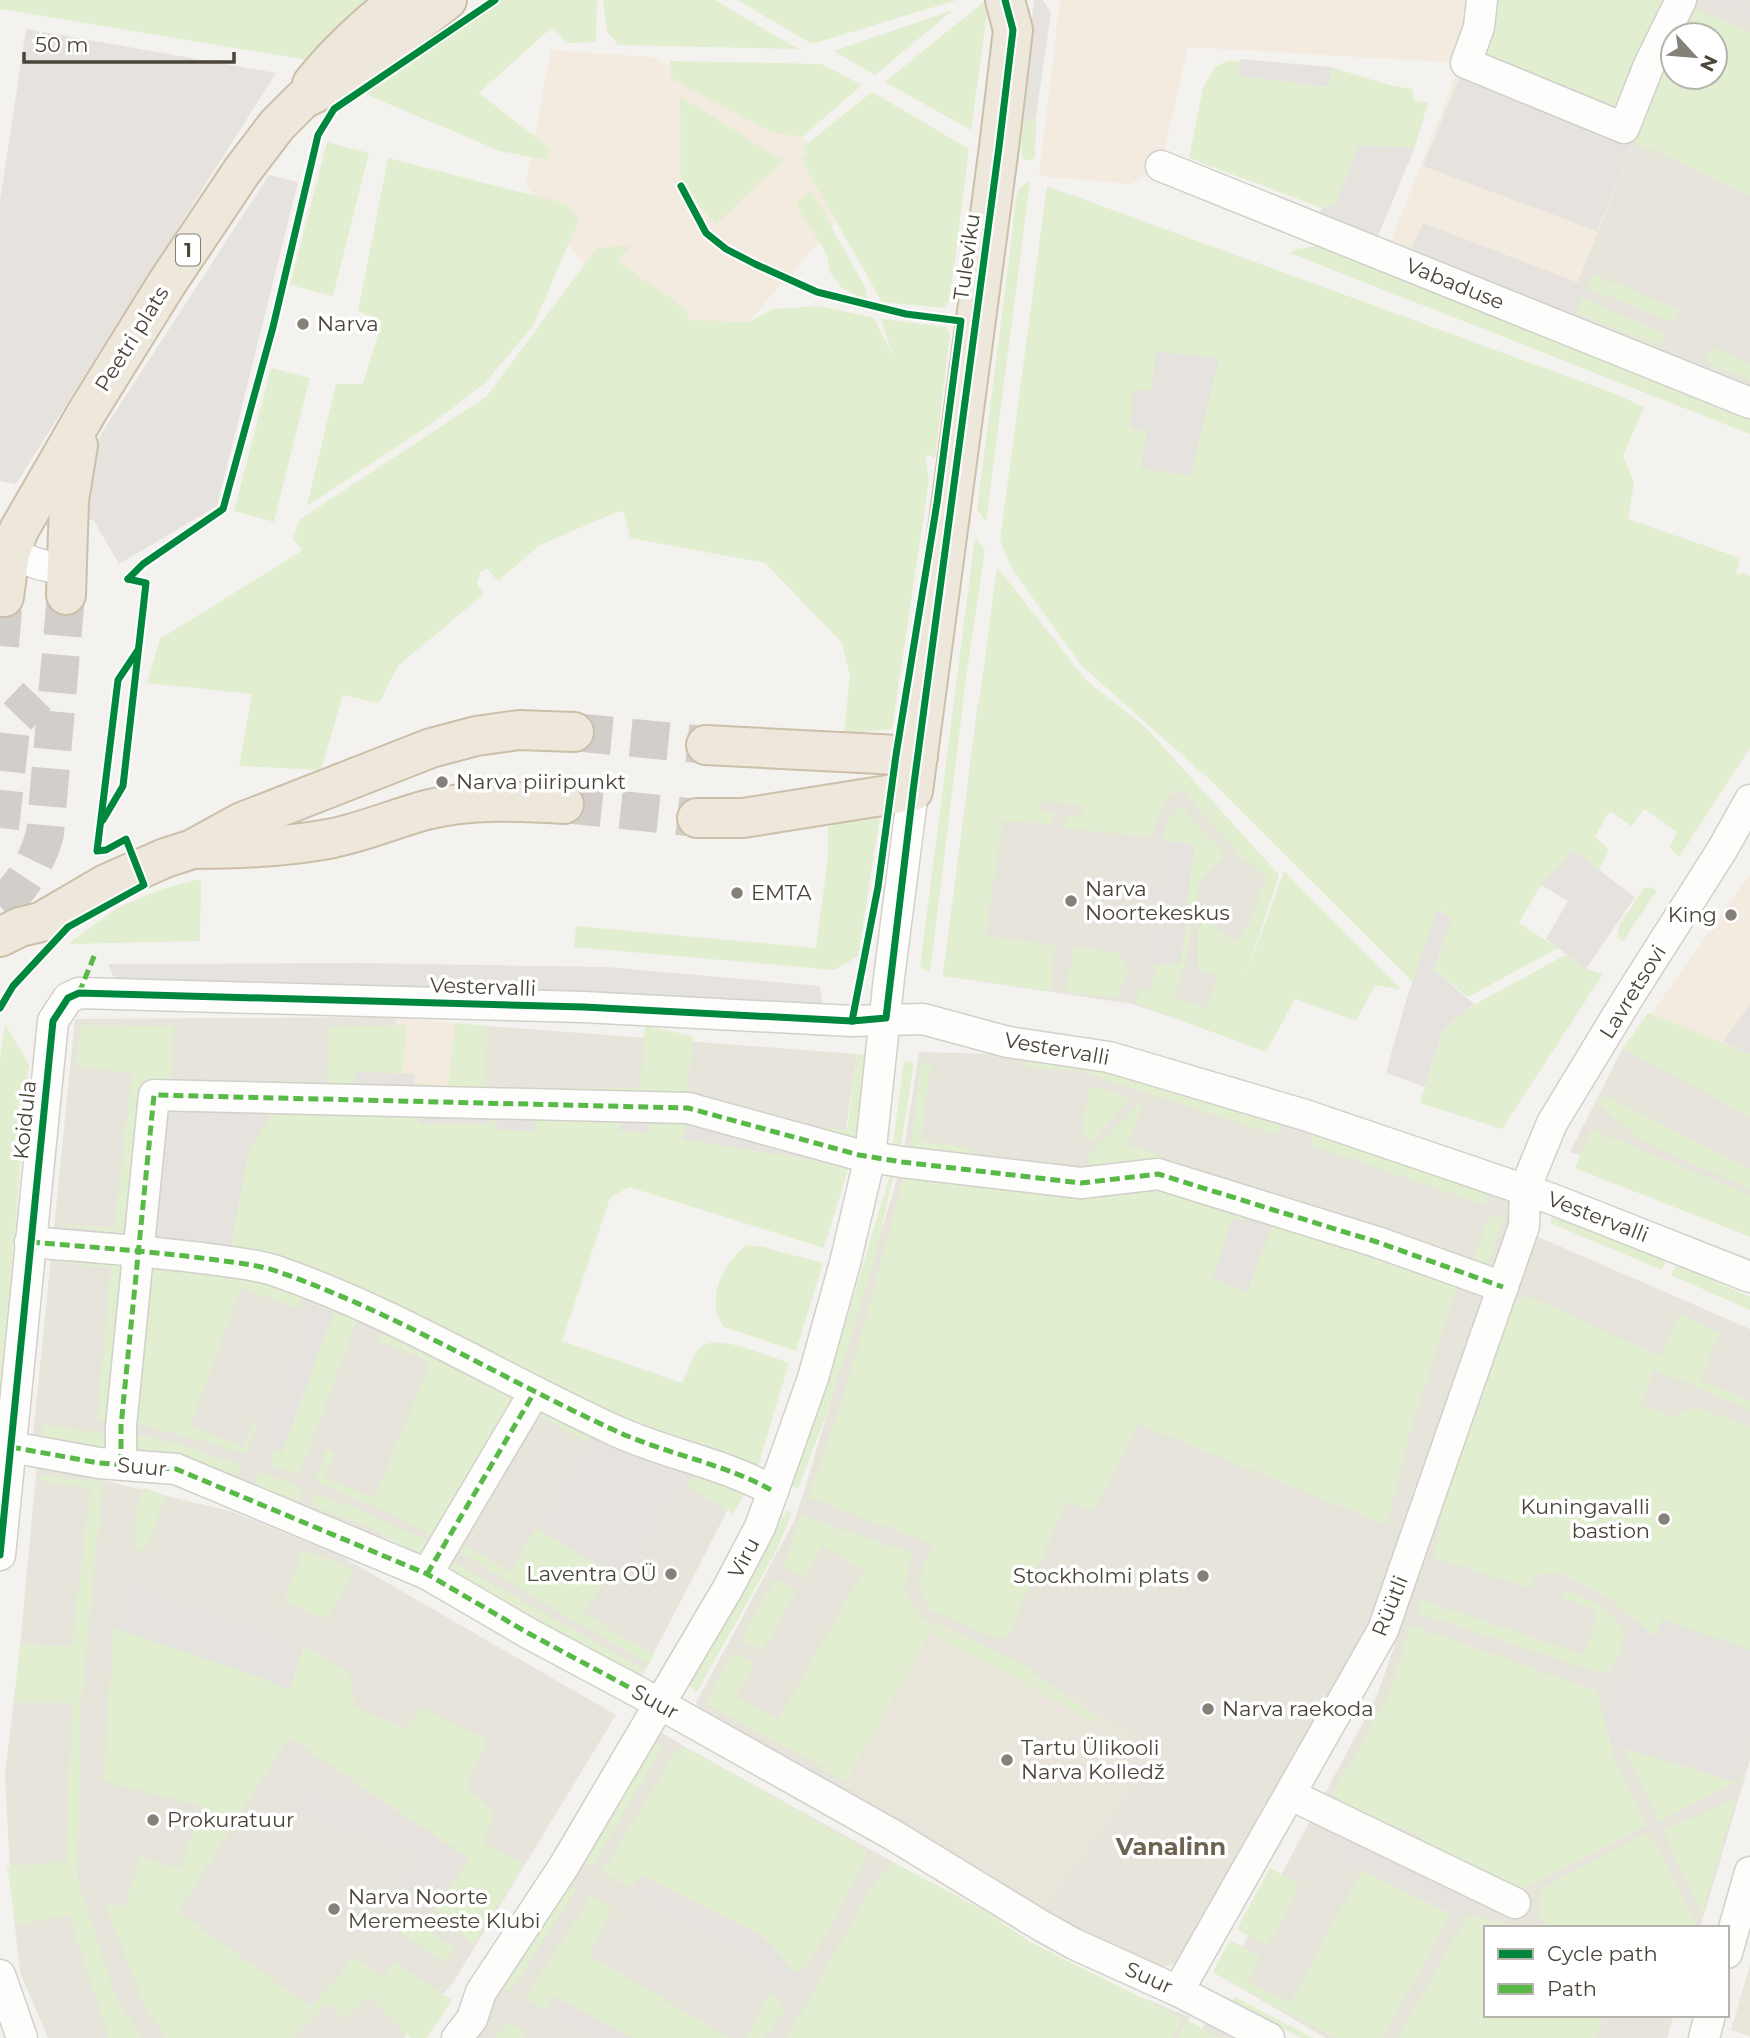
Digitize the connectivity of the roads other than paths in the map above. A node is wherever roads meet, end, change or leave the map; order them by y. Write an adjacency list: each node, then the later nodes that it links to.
1 (398, 0): 6 (highway, Peetri plats / 1)
2 (447, 0): 6 (highway, Peetri plats / 1)
3 (1482, 0): 4 (street)
4 (1681, 0)
5 (1016, 10): 14 (highway, Tuleviku)
6 (303, 99): 9 (highway, Peetri plats / 1)
7 (1161, 166): 8 (street, Vabaduse)
8 (1750, 403)
9 (87, 412): 10 (highway, Peetri plats / 1); 11 (highway, Peetri plats / 1)
10 (3, 566): 11 (street)
11 (67, 581)
12 (573, 732): 18 (highway)
13 (706, 745): 14 (highway)
14 (915, 774): 17 (highway); 23 (street, Tuleviku)
15 (1750, 800): 25 (street, Lavretsovi)
16 (564, 804): 18 (highway)
17 (697, 818)
18 (193, 849): 19 (highway)
19 (41, 922): 20 (highway); 21 (highway)
20 (0, 937)
21 (0, 966)
22 (79, 993): 23 (street, Vestervalli); 26 (street, Koidula)
23 (886, 1018): 24 (street, Viru); 25 (street, Vestervalli)
24 (870, 1157): 27 (street); 29 (street); 33 (street, Viru)
25 (1525, 1189): 28 (street, Vestervalli); 29 (street, Rüütli)
26 (30, 1242): 27 (street); 31 (street, Koidula)
27 (139, 1252): 30 (street); 32 (street)
28 (1750, 1277)
29 (1503, 1287): 37 (street, Rüütli)
30 (534, 1393): 33 (street); 35 (street)
31 (10, 1447): 32 (street, Suur); 34 (street, Koidula)
32 (121, 1464): 35 (street, Suur)
33 (774, 1491): 36 (street, Viru)
34 (0, 1555)
35 (427, 1574): 36 (street, Suur)
36 (660, 1704): 42 (street, Suur); 45 (street, Viru)
37 (1291, 1795): 39 (street); 42 (street, Rüütli)
38 (1750, 1872): 40 (street)
39 (1515, 1903)
40 (1729, 1946)
41 (0, 1975): 44 (street)
42 (1178, 1991): 46 (street, Suur)
43 (1709, 2017): 47 (street)
44 (22, 2038)
45 (457, 2038)
46 (1269, 2038)
47 (1704, 2038)

